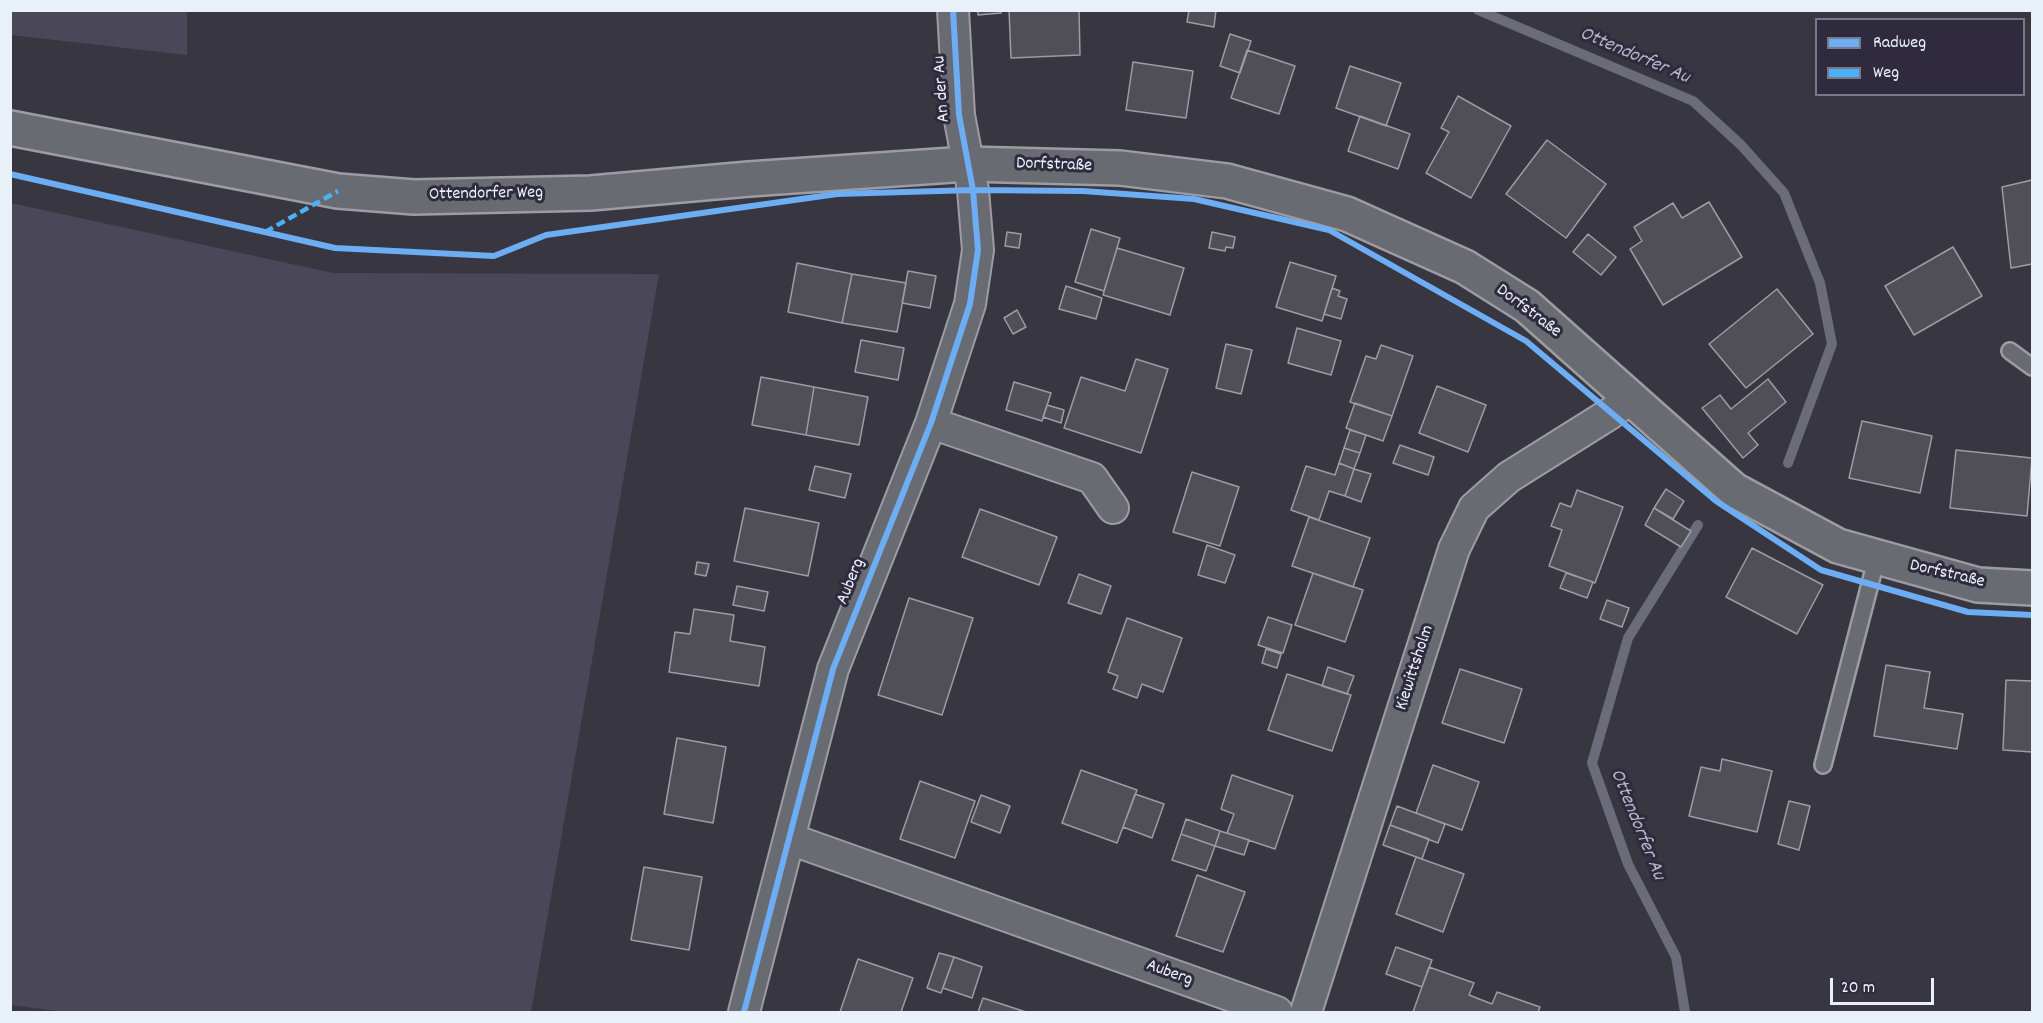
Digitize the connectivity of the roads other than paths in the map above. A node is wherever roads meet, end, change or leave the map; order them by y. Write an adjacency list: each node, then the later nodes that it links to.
1 (953, 10): 3 (street, An der Au)
2 (10, 128): 3 (main road, Ottendorfer Weg)
3 (967, 164): 6 (main road, Dorfstraße); 7 (street, Auberg)
4 (2010, 351): 5 (lane)
5 (2032, 367)
6 (1630, 398): 9 (main road, Dorfstraße); 15 (street, Kiewittsholm)
7 (931, 423): 8 (street); 12 (street, Auberg)
8 (1113, 507)
9 (1876, 557): 10 (main road, Dorfstraße); 11 (lane)
10 (2032, 588)
11 (1823, 765)
12 (790, 839): 13 (street, Auberg); 14 (street, Auberg)
13 (744, 1012)
14 (1277, 1012)
15 (1306, 1012)

